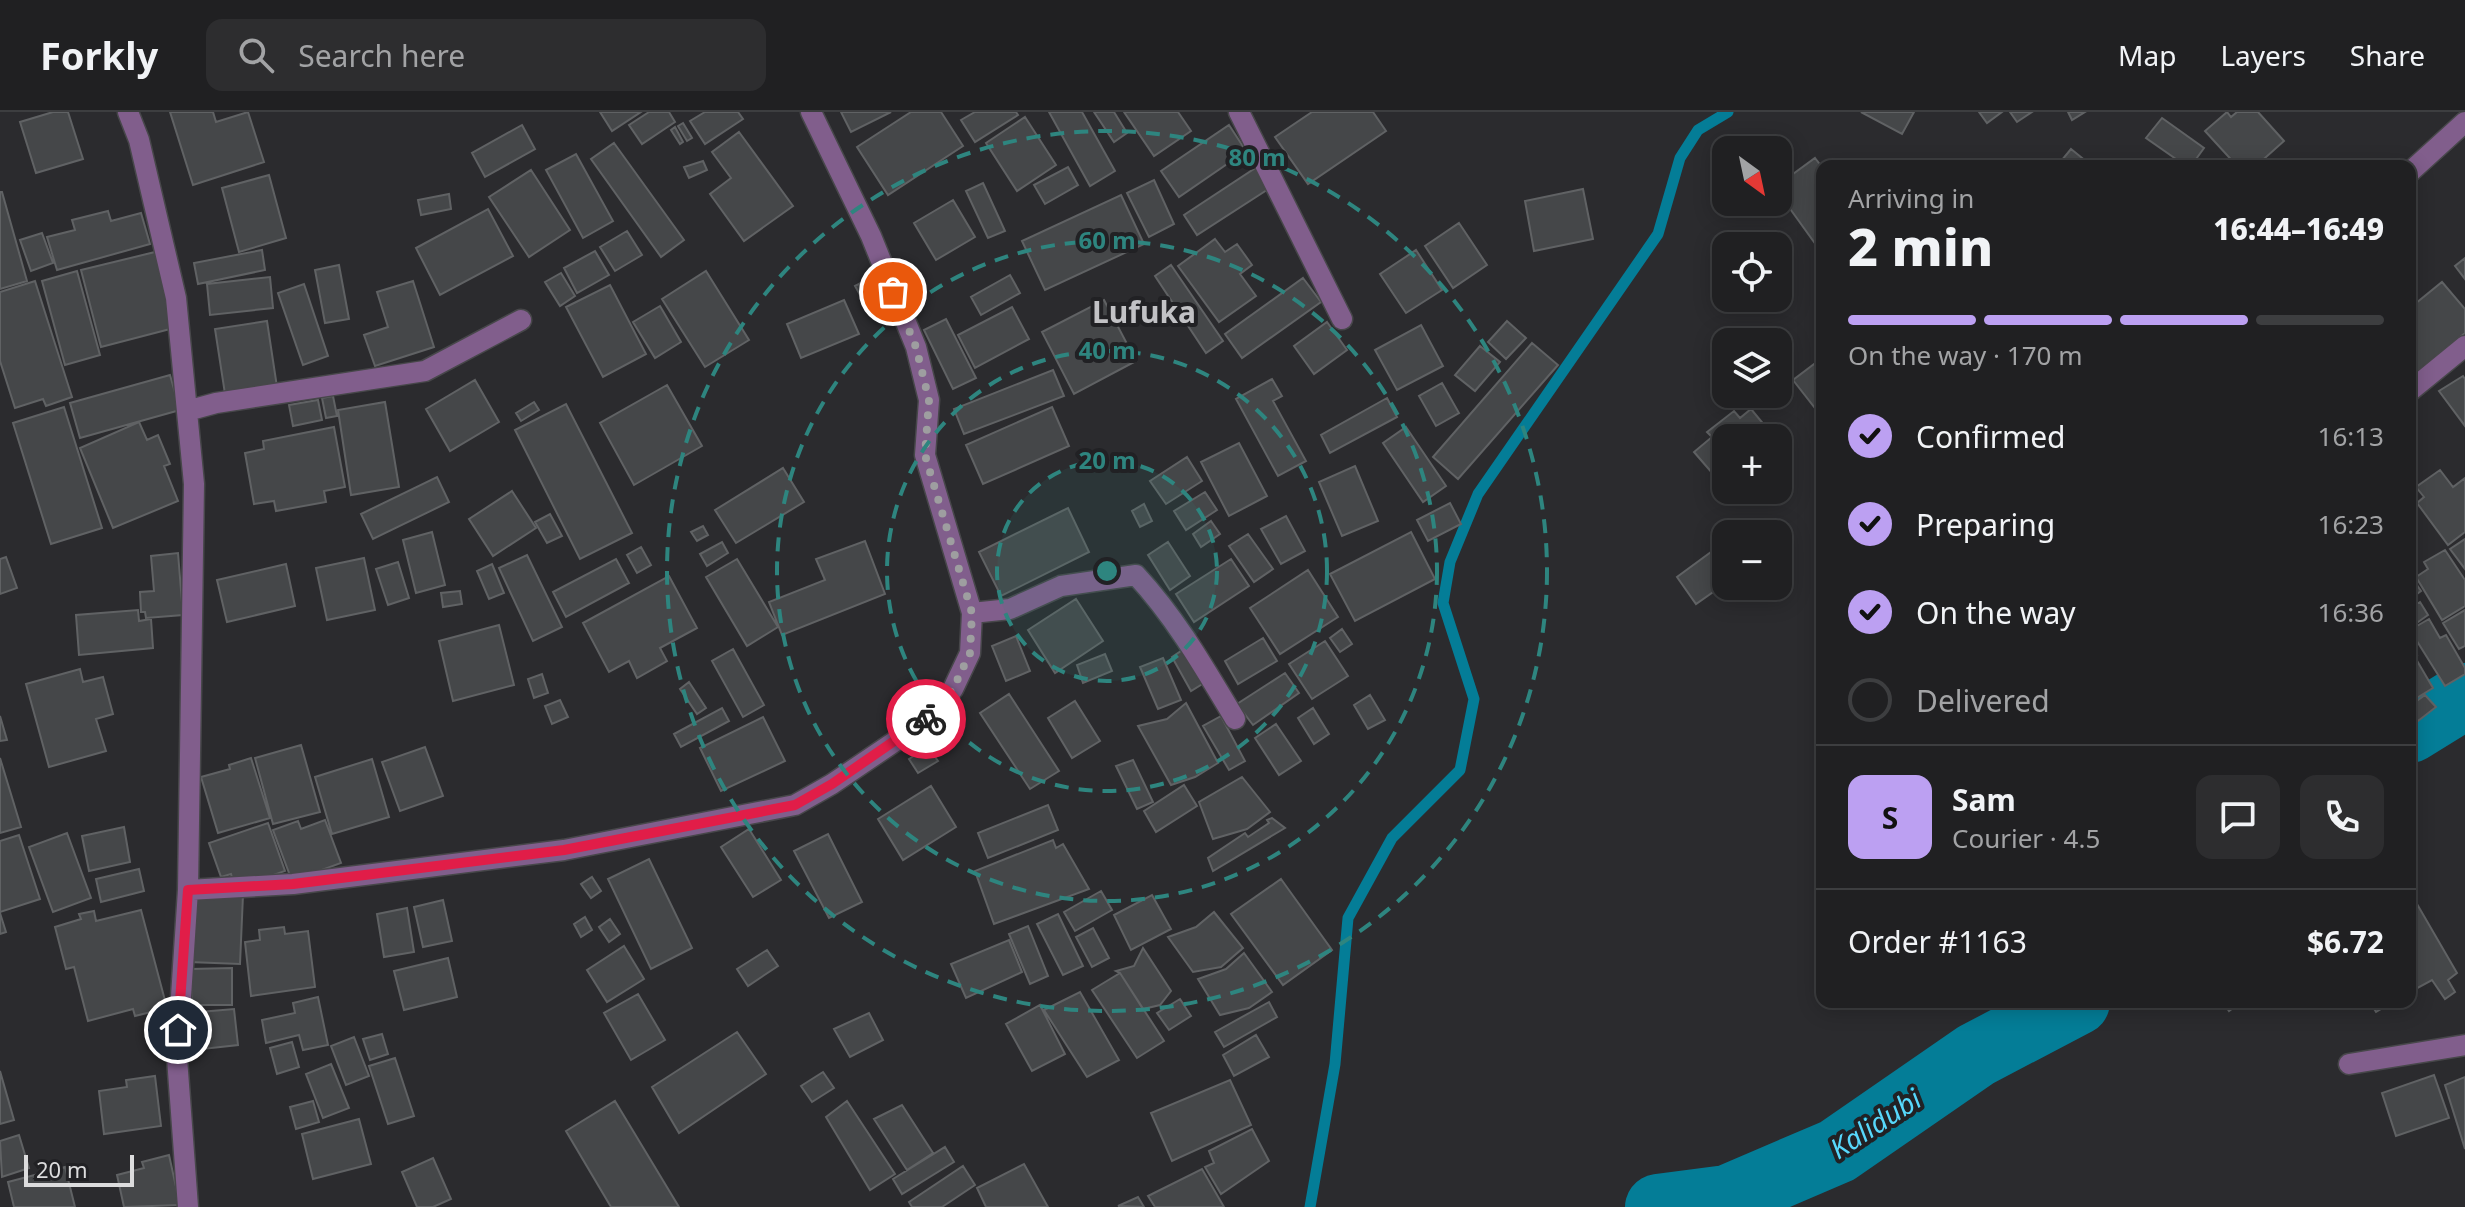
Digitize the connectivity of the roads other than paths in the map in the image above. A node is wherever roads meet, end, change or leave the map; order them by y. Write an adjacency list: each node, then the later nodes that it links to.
1 (128, 112): 10 (street)
2 (811, 112): 11 (street)
3 (1239, 112): 6 (street)
4 (2465, 122): 5 (street)
5 (2416, 167)
6 (1342, 319)
7 (521, 320): 10 (street)
8 (2465, 346): 9 (street)
9 (2416, 386)
10 (187, 411): 13 (street)
11 (972, 613): 12 (street); 13 (street)
12 (1235, 719)
13 (188, 890): 16 (street)
14 (2465, 1045): 15 (street)
15 (2349, 1064)
16 (188, 1207)

